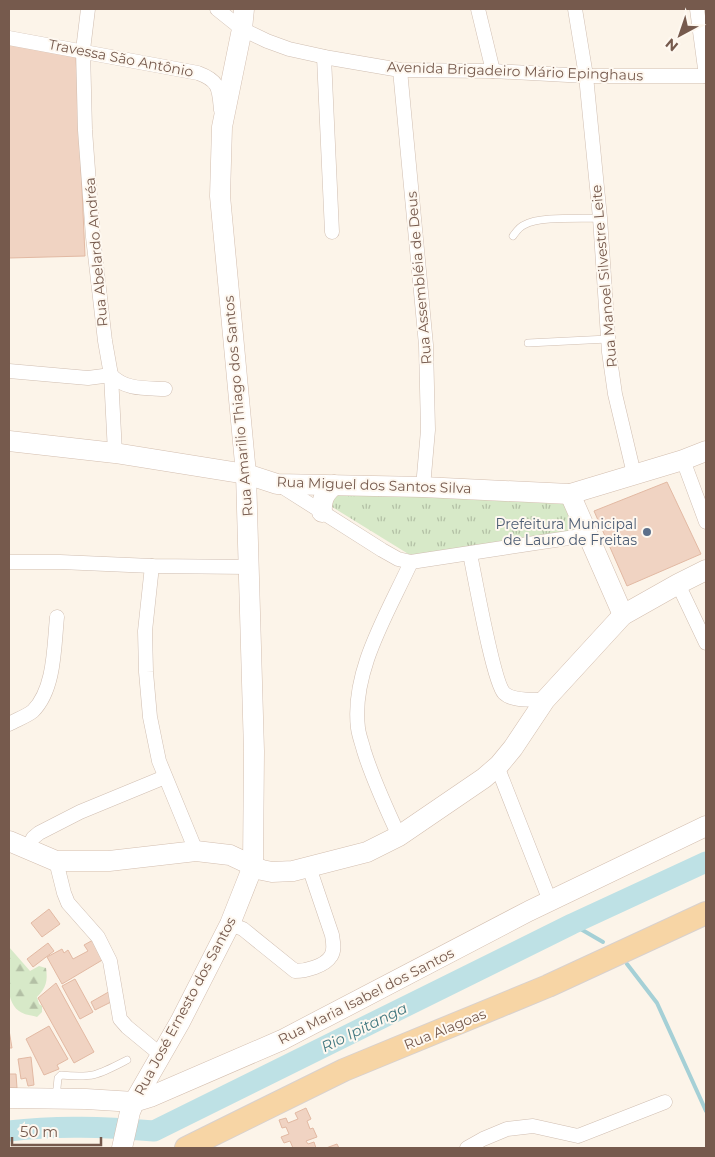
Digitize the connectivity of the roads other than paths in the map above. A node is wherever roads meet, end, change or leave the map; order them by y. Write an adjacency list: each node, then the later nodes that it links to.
1 (88, 9): 9 (street, Rua Abelardo Andréa)
2 (217, 9): 7 (street, Avenida Brigadeiro Mário Epinghaus)
3 (244, 9): 7 (main road, Rua Amarilio Thiago dos Santos)
4 (478, 9): 12 (street)
5 (575, 9): 13 (street, Rua Manoel Silvestre Leite)
6 (697, 9): 14 (street)
7 (242, 29): 10 (street, Avenida Brigadeiro Mário Epinghaus); 15 (main road, Rua Amarilio Thiago dos Santos)
8 (9, 38): 9 (street, Travessa São Antônio)
9 (83, 50): 15 (street, Travessa São Antônio); 22 (street, Rua Abelardo Andréa)
10 (324, 57): 11 (street, Avenida Brigadeiro Mário Epinghaus); 17 (street)
11 (400, 70): 12 (street, Avenida Brigadeiro Mário Epinghaus); 32 (street, Rua Assembléia de Deus)
12 (493, 71): 13 (street, Avenida Brigadeiro Mário Epinghaus)
13 (586, 76): 14 (street, Avenida Brigadeiro Mário Epinghaus); 16 (street, Rua Manoel Silvestre Leite)
14 (706, 76)
15 (222, 127): 28 (main road, Rua Amarilio Thiago dos Santos)
16 (600, 218): 18 (lane); 19 (street, Rua Manoel Silvestre Leite)
17 (332, 232)
18 (513, 236)
19 (608, 339): 20 (lane); 29 (street, Rua Manoel Silvestre Leite)
20 (528, 343)
21 (9, 371): 22 (street)
22 (111, 375): 23 (street); 26 (street, Rua Abelardo Andréa)
23 (165, 389)
24 (9, 441): 26 (main road, Rua Miguel dos Santos Silva)
25 (706, 451): 27 (main road, Rua Miguel dos Santos Silva)
26 (115, 453): 28 (main road, Rua Miguel dos Santos Silva)
27 (683, 460): 29 (main road, Rua Miguel dos Santos Silva); 35 (street)
28 (246, 474): 30 (main road, Rua Miguel dos Santos Silva); 41 (main road, Rua Amarilio Thiago dos Santos)
29 (634, 474): 33 (main road, Rua Miguel dos Santos Silva)
30 (277, 484): 31 (main road, Rua Miguel dos Santos Silva); 34 (street)
31 (334, 485): 32 (main road, Rua Miguel dos Santos Silva); 34 (main road)
32 (423, 486): 33 (main road, Rua Miguel dos Santos Silva)
33 (570, 494): 36 (main road)
34 (322, 512): 39 (street)
35 (706, 522)
36 (588, 535): 37 (street); 44 (main road)
37 (470, 554): 39 (street); 47 (street)
38 (9, 562): 40 (street)
39 (412, 562): 52 (street)
40 (152, 566): 41 (street); 50 (street)
41 (248, 567): 56 (main road, Rua Amarilio Thiago dos Santos)
42 (706, 570): 43 (main road)
43 (678, 584): 44 (main road); 46 (street)
44 (624, 615): 47 (main road)
45 (57, 617): 48 (street)
46 (706, 643)
47 (546, 700): 49 (main road)
48 (9, 724)
49 (497, 766): 52 (main road); 58 (street)
50 (165, 777): 53 (street); 54 (street)
51 (706, 826): 58 (main road, Rua Maria Isabel dos Santos)
52 (399, 836): 57 (main road)
53 (18, 845): 55 (main road)
54 (196, 851): 55 (main road); 56 (main road)
55 (56, 861): 61 (street)
56 (253, 866): 57 (main road); 60 (main road, Rua José Ernesto dos Santos)
57 (309, 868): 60 (street)
58 (550, 901): 66 (main road, Rua Maria Isabel dos Santos)
59 (706, 913): 68 (main road, Rua Alagoas)
60 (230, 924): 61 (main road, Rua José Ernesto dos Santos)
61 (160, 1055): 66 (main road, Rua José Ernesto dos Santos)
62 (127, 1060): 64 (lane)
63 (9, 1098): 64 (main road, Rua Maria Isabel dos Santos)
64 (56, 1098): 66 (main road, Rua Maria Isabel dos Santos)
65 (665, 1102): 69 (street)
66 (132, 1107): 67 (main road, Rua José Ernesto dos Santos)
67 (122, 1148)
68 (186, 1148)
69 (467, 1148)

